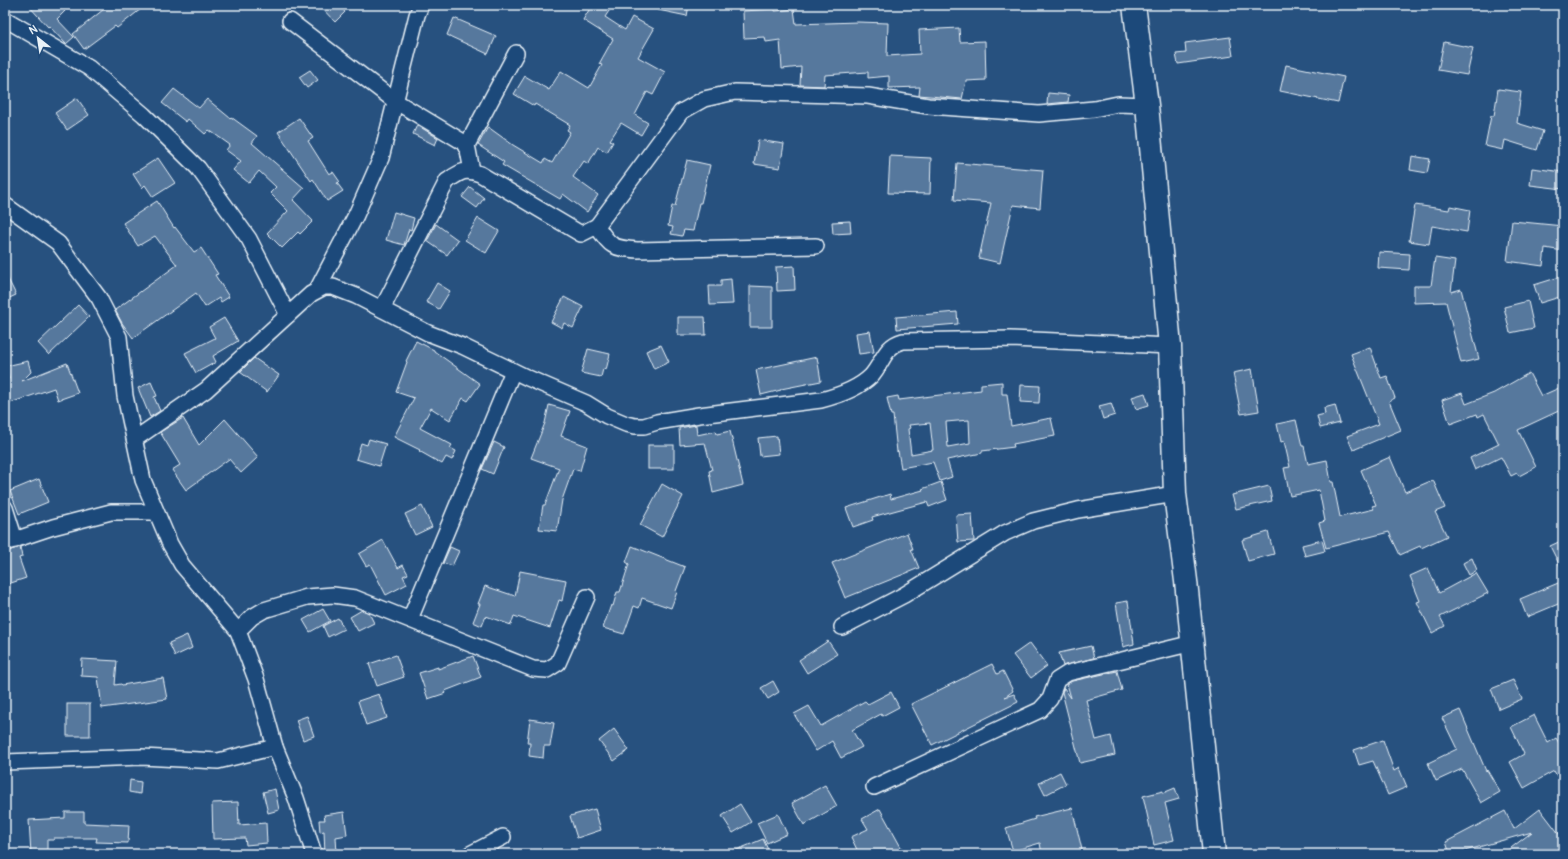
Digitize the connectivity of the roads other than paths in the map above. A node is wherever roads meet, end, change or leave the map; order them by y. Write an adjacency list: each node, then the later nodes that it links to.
1 (421, 5): 6 (street)
2 (1134, 5): 7 (main road)
3 (5, 19): 15 (street)
4 (290, 21): 6 (street)
5 (516, 53): 8 (street)
6 (395, 101): 8 (street); 13 (street)
7 (1147, 104): 11 (street); 16 (main road)
8 (466, 147): 9 (street)
9 (472, 171): 11 (street); 14 (street)
10 (5, 205): 18 (street)
11 (597, 226): 12 (street)
12 (816, 246)
13 (317, 290): 14 (street); 15 (street)
14 (382, 310): 17 (street)
15 (288, 315): 18 (street)
16 (1170, 346): 17 (street); 19 (main road)
17 (513, 371): 24 (street)
18 (135, 439): 21 (street)
19 (1175, 494): 25 (street); 27 (main road)
20 (5, 508): 22 (street)
21 (156, 512): 22 (street); 26 (street)
22 (10, 542)
23 (586, 597): 24 (street)
24 (410, 619): 26 (street)
25 (842, 627)
26 (238, 631): 28 (street)
27 (1193, 643): 30 (street); 34 (main road)
28 (275, 747): 29 (street); 32 (street)
29 (5, 762)
30 (874, 787)
31 (503, 837): 33 (street)
32 (314, 854)
33 (470, 854)
34 (1214, 854)

